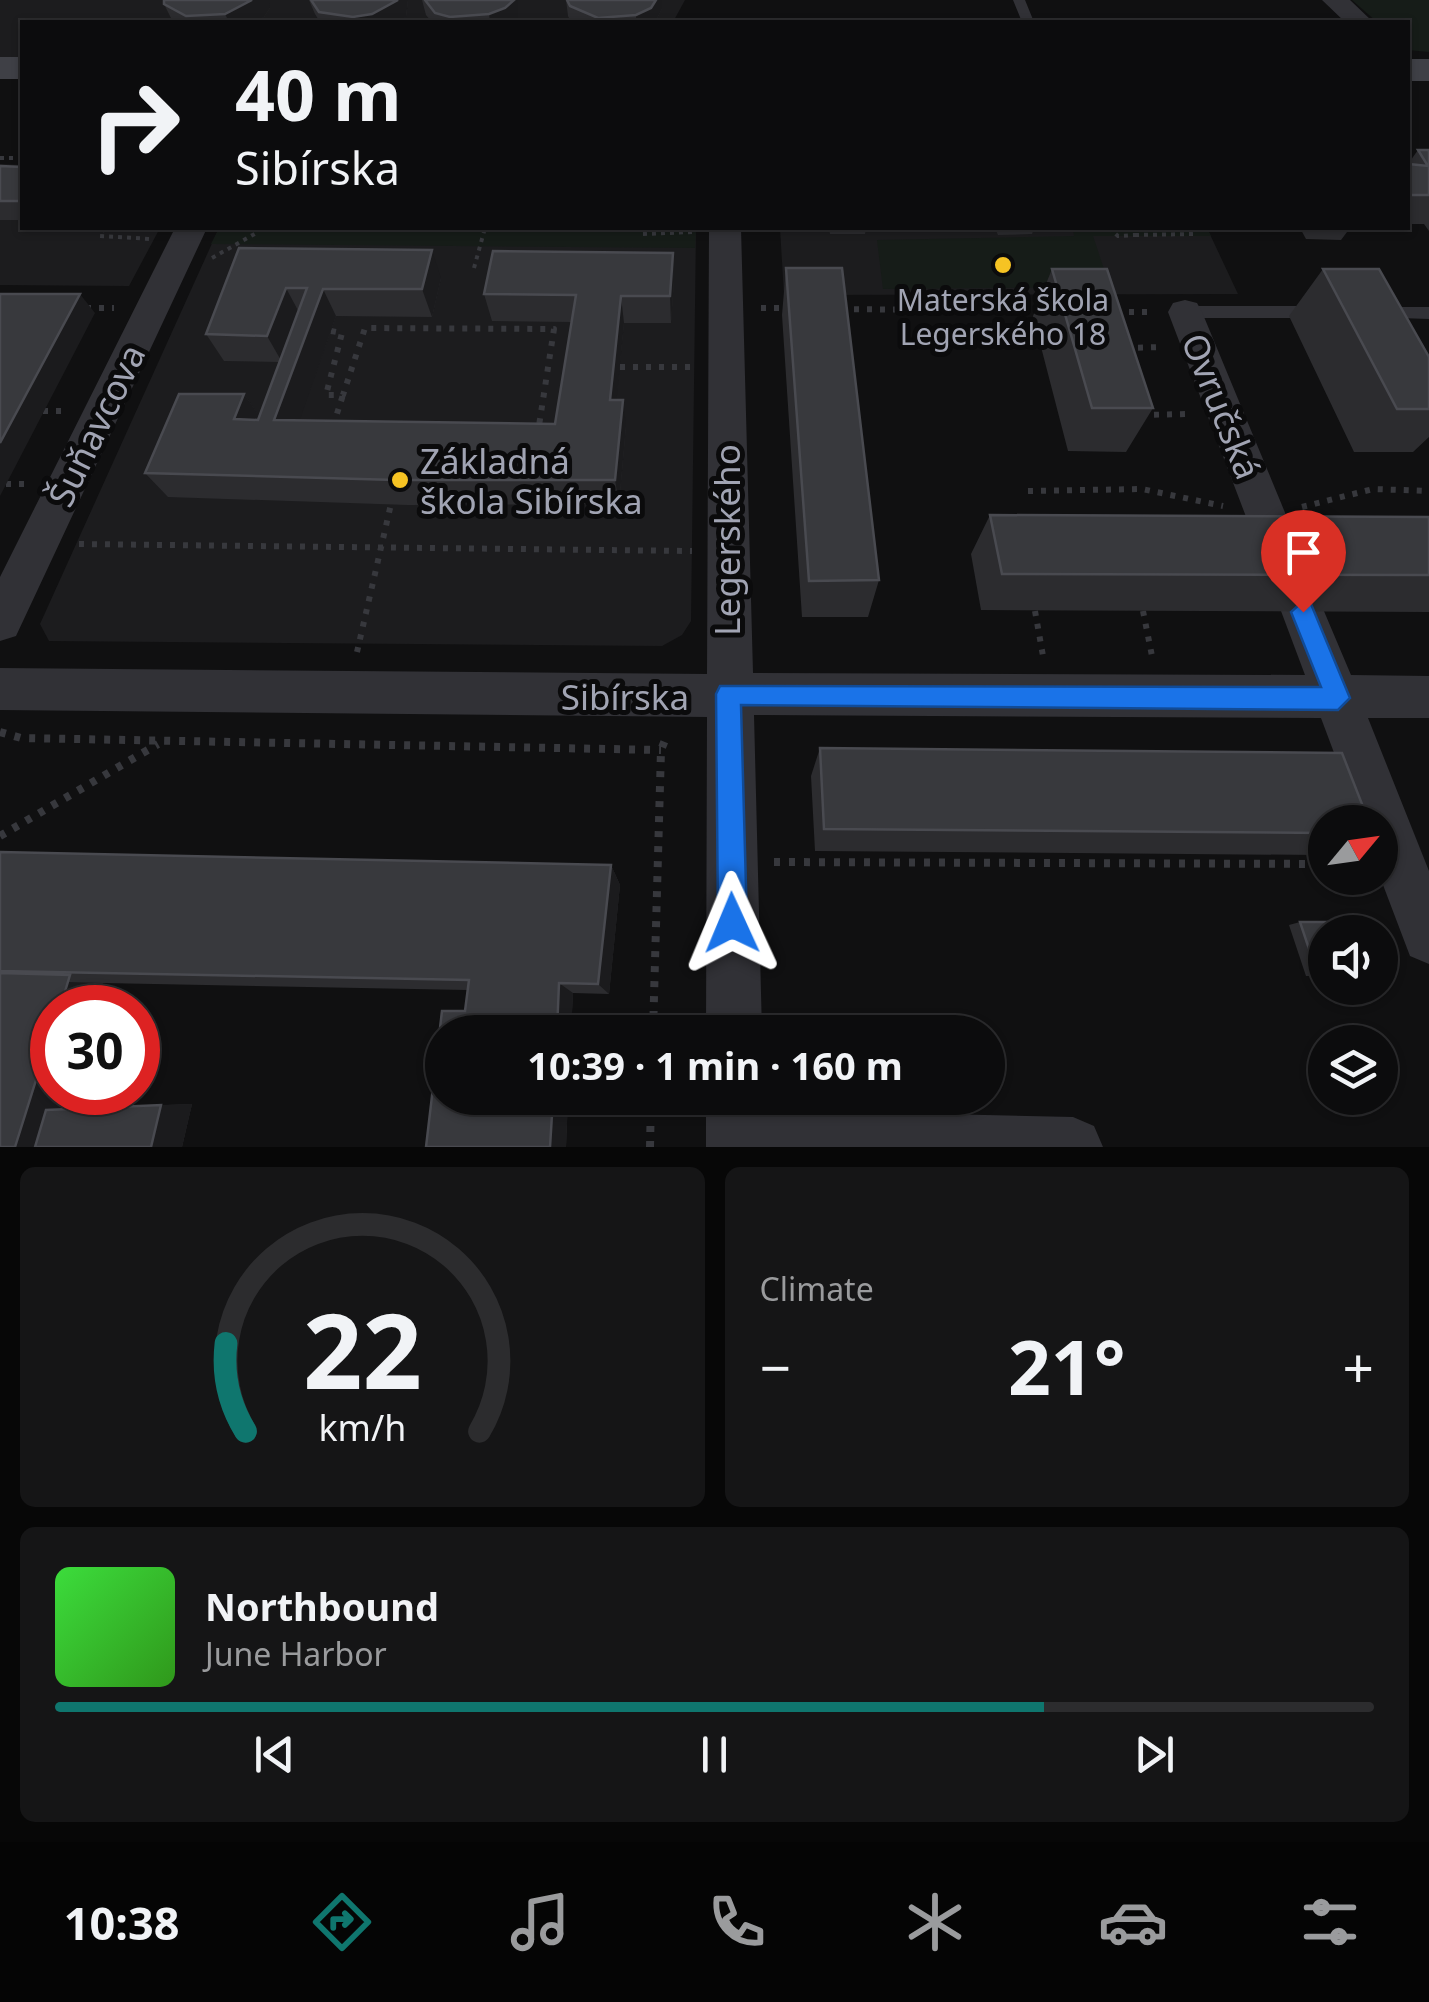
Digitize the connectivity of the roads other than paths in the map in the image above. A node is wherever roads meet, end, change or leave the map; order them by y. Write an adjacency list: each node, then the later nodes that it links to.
1 (1335, 0): 2 (street)
2 (1358, 20)
3 (715, 230): 11 (street, Legerského)
4 (177, 234): 9 (street, Šuňavcova)
5 (1185, 312): 6 (lane); 7 (street, Ovručská)
6 (1429, 313)
7 (1282, 556)
8 (1303, 612): 13 (street)
9 (0, 622)
10 (0, 690): 11 (street, Sibírska)
11 (728, 694): 13 (street, Sibírska); 15 (street, Legerského)
12 (1429, 697): 13 (street, Sibírska)
13 (1338, 698): 14 (street)
14 (1429, 937)
15 (734, 1015)
16 (735, 1128): 17 (street)
17 (1073, 1147)

